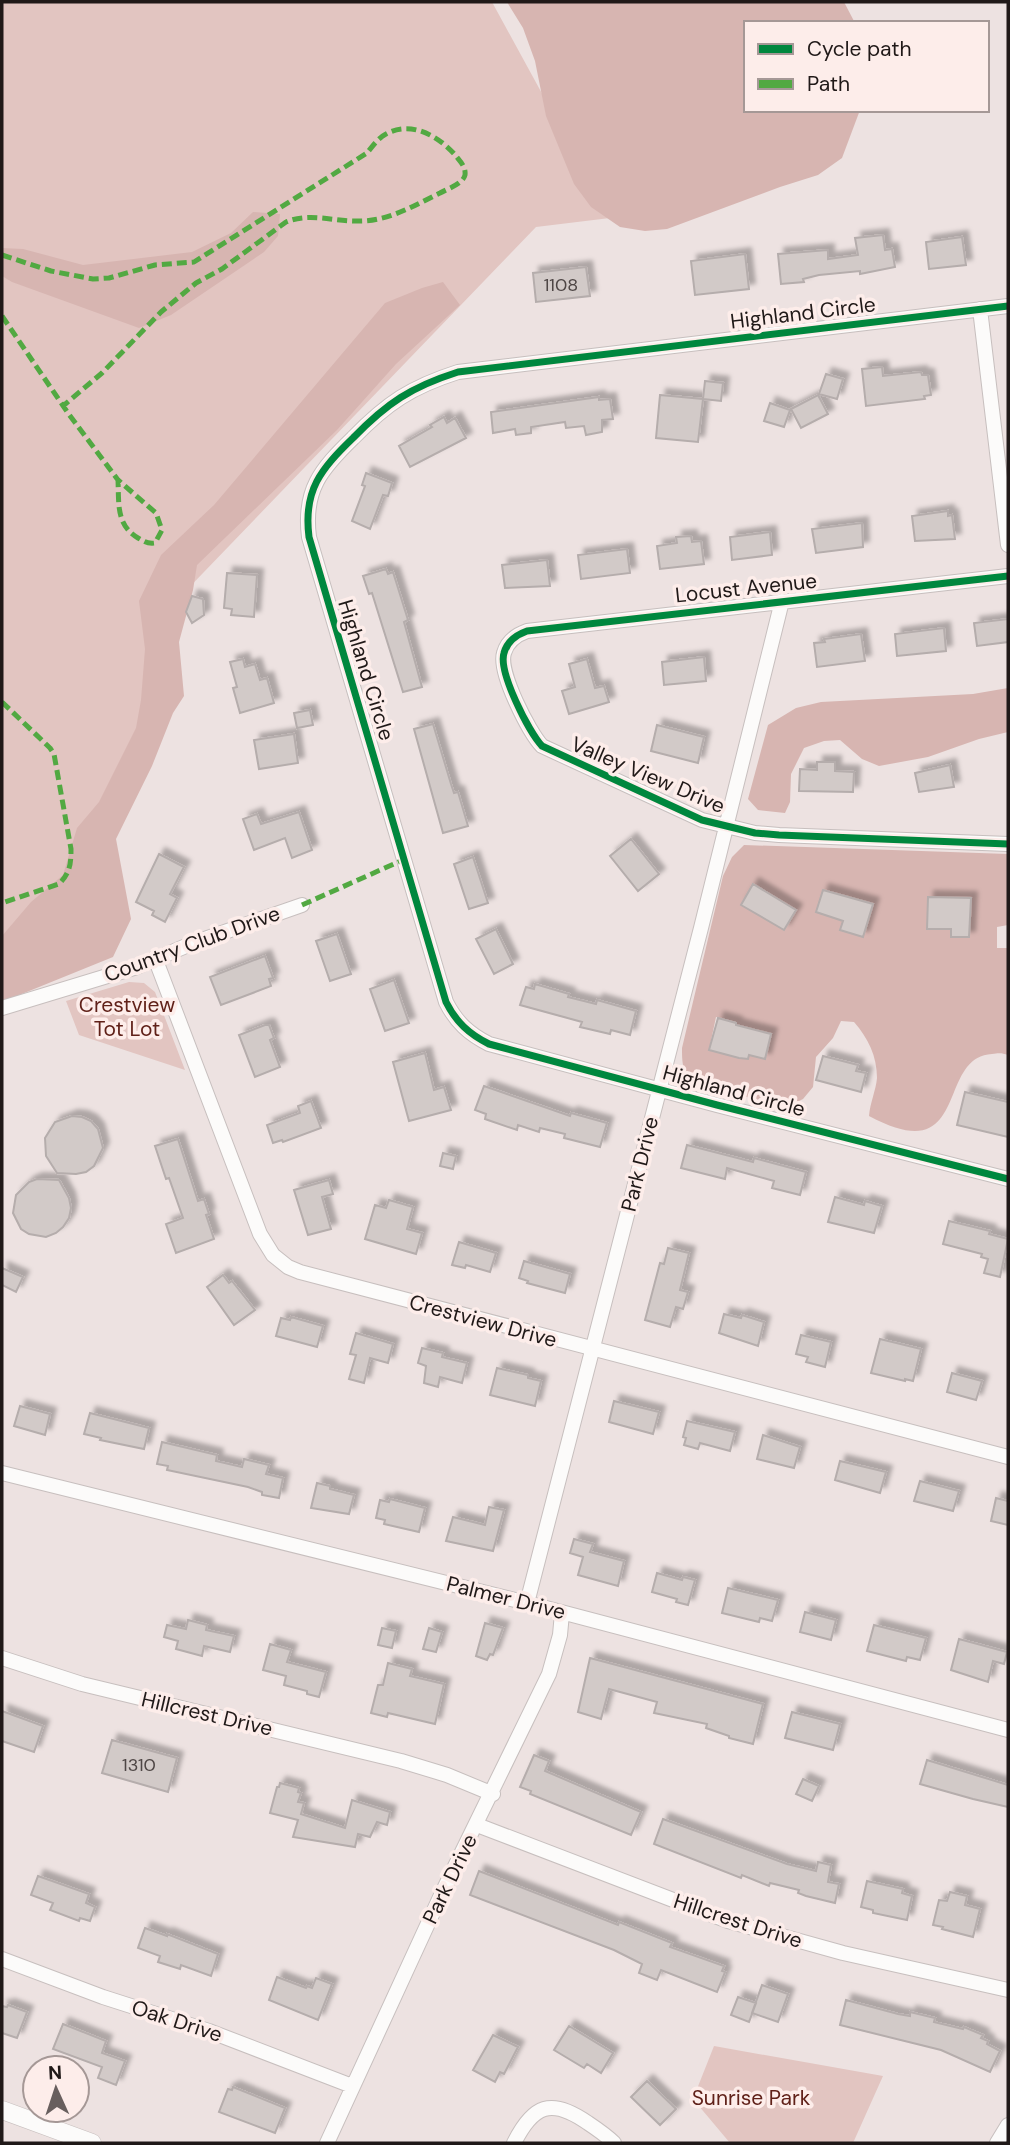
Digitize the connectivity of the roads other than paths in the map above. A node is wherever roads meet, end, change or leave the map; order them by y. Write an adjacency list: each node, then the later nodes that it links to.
1 (1008, 306): 2 (street, Highland Circle)
2 (980, 309): 3 (street); 12 (street, Highland Circle)
3 (1008, 545)
4 (1008, 576): 5 (street, Locust Avenue)
5 (782, 601): 6 (street, Locust Avenue); 7 (street, Park Drive)
6 (503, 658): 7 (street, Valley View Drive)
7 (725, 827): 8 (street, Valley View Drive); 12 (street, Park Drive)
8 (1008, 844)
9 (302, 905): 10 (street, Country Club Drive)
10 (155, 958): 11 (street, Country Club Drive); 14 (street, Crestview Drive)
11 (2, 1008)
12 (659, 1090): 13 (street, Highland Circle); 14 (street, Park Drive)
13 (1008, 1179)
14 (592, 1349): 15 (street, Crestview Drive); 17 (street, Park Drive)
15 (1008, 1457)
16 (2, 1473): 17 (street, Palmer Drive)
17 (527, 1603): 18 (street, Palmer Drive)
18 (562, 1613): 20 (street, Palmer Drive); 21 (street, Park Drive)
19 (2, 1658): 21 (street, Hillcrest Drive)
20 (1008, 1730)
21 (493, 1794): 22 (street, Park Drive)
22 (477, 1825): 24 (street, Hillcrest Drive); 25 (street, Park Drive)
23 (2, 1959): 25 (street, Oak Drive)
24 (1008, 1990)
25 (352, 2086): 29 (street, Park Drive)
26 (2, 2110): 28 (street)
27 (1008, 2125): 32 (street)
28 (92, 2143)
29 (327, 2143)
30 (514, 2143): 31 (street)
31 (614, 2143)
32 (997, 2143)

